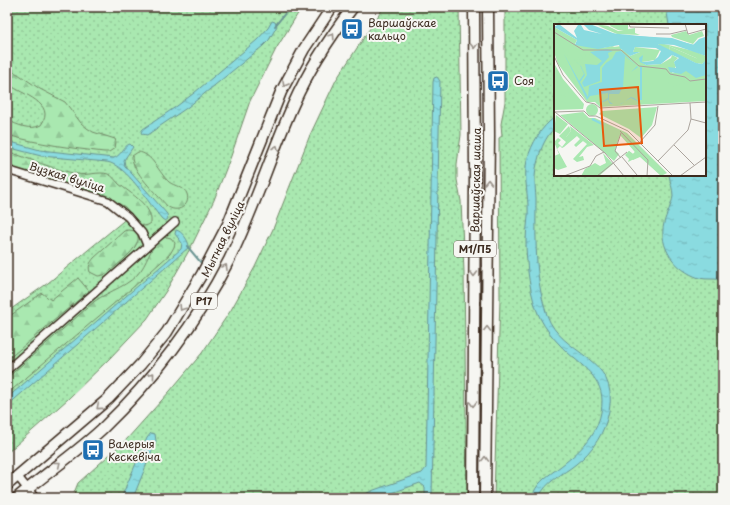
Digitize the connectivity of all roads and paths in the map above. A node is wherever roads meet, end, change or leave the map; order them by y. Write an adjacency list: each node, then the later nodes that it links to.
1 (332, 7): 9 (highway, Мытная вуліца / Р17, one-way to 9)
2 (353, 7): 11 (highway, Мытная вуліца / Р17, one-way to 2)
3 (474, 7): 14 (highway, Варшаўская шаша / М1/П5, one-way to 14)
4 (488, 7): 15 (highway, Варшаўская шаша / М1/П5, one-way to 4)
5 (7, 170): 7 (street, Вузкая вуліца)
6 (175, 222): 7 (street)
7 (147, 245): 8 (street)
8 (7, 370)
9 (18, 477): 10 (highway, Мытная вуліца / Р17); 11 (street)
10 (7, 485)
11 (28, 489): 12 (highway, Мытная вуліца / Р17); 13 (street)
12 (17, 498)
13 (35, 498)
14 (473, 498)
15 (485, 498)

